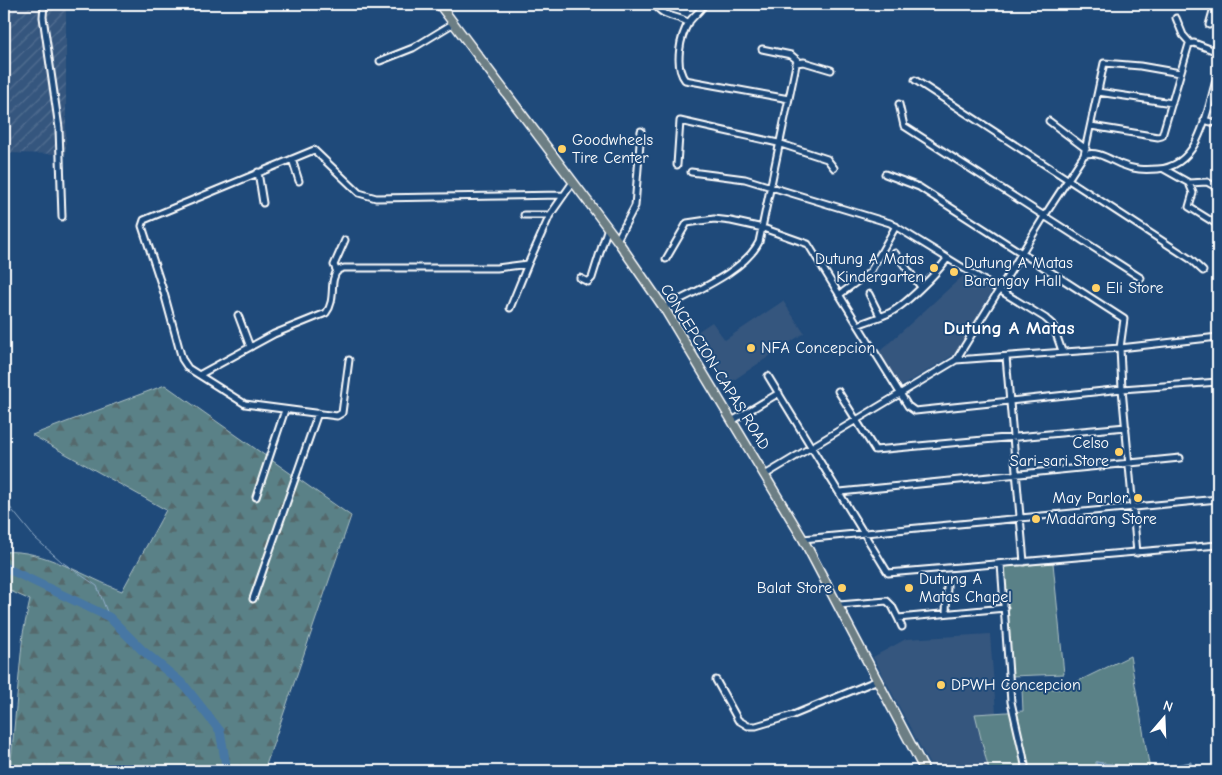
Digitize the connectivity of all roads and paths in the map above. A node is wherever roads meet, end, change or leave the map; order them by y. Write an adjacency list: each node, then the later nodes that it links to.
1 (44, 4): 50 (street)
2 (440, 4): 8 (main road, CONCEPCION-CAPAS ROAD)
3 (655, 4): 7 (street)
4 (704, 4): 7 (street)
5 (1216, 7): 9 (street)
6 (1176, 18): 10 (street)
7 (689, 22): 21 (street)
8 (454, 23): 13 (street); 41 (main road, CONCEPCION-CAPAS ROAD)
9 (1209, 25)
10 (1190, 43): 12 (street); 16 (street)
11 (762, 49): 14 (street)
12 (1218, 52)
13 (380, 61)
14 (796, 64): 15 (street); 21 (street)
15 (831, 70)
16 (1180, 73): 20 (street); 22 (street)
17 (1218, 74): 19 (street)
18 (915, 80): 39 (street)
19 (1216, 90): 24 (street)
20 (1098, 92): 22 (street); 27 (street)
21 (789, 99): 29 (street)
22 (1172, 103): 27 (street)
23 (898, 104): 49 (street)
24 (1204, 120): 26 (street); 35 (street)
25 (1049, 121): 30 (street)
26 (1218, 124)
27 (1091, 126): 30 (street)
28 (641, 131): 56 (street)
29 (778, 143): 33 (street); 34 (street); 43 (street)
30 (1086, 149): 31 (street)
31 (1084, 156): 35 (street); 39 (street)
32 (292, 158): 36 (street); 40 (street); 45 (street)
33 (678, 165)
34 (834, 168)
35 (1164, 169): 42 (street)
36 (258, 172): 46 (street); 82 (street)
37 (691, 172): 43 (street)
38 (885, 174): 57 (street)
39 (1068, 180): 49 (street); 62 (street)
40 (299, 181)
41 (573, 182): 45 (street); 53 (main road, CONCEPCION-CAPAS ROAD)
42 (1189, 183): 44 (street); 51 (street)
43 (771, 188): 52 (street); 54 (street)
44 (1218, 188)
45 (563, 195): 48 (street)
46 (263, 203)
47 (524, 215): 48 (street)
48 (550, 215): 61 (street)
49 (1045, 215): 57 (street); 65 (street)
50 (62, 217)
51 (1218, 225)
52 (896, 226): 60 (street); 69 (street)
53 (608, 227): 56 (main road, CONCEPCION-CAPAS ROAD); 64 (street)
54 (763, 228): 59 (street); 69 (street); 71 (street)
55 (346, 240): 63 (street)
56 (617, 240): 71 (main road, CONCEPCION-CAPAS ROAD)
57 (1021, 252): 67 (street); 77 (street)
58 (894, 253): 66 (street)
59 (666, 259)
60 (947, 259): 66 (street); 67 (street)
61 (528, 264): 63 (street); 70 (street)
62 (1203, 271)
63 (337, 272): 76 (street)
64 (580, 278)
65 (1141, 278)
66 (921, 287): 73 (street)
67 (998, 290): 78 (street); 81 (street)
68 (869, 294): 73 (street)
69 (839, 295): 74 (street)
70 (510, 308)
71 (664, 308): 92 (main road, CONCEPCION-CAPAS ROAD)
72 (238, 315): 76 (street)
73 (880, 316): 74 (street)
74 (858, 325): 88 (street)
75 (1218, 337): 77 (street)
76 (250, 347): 82 (street)
77 (1120, 348): 78 (street); 85 (street)
78 (1062, 351): 79 (street)
79 (1006, 357): 81 (street); 89 (street)
80 (349, 360): 91 (street)
81 (956, 360): 88 (street)
82 (199, 375): 90 (street)
83 (768, 376): 87 (street)
84 (1218, 382): 85 (street)
85 (1122, 389): 89 (street); 94 (street)
86 (838, 391): 93 (street)
87 (778, 393): 92 (street); 96 (street)
88 (899, 393): 89 (street); 93 (street)
89 (1009, 401): 95 (street)
90 (285, 410): 91 (street); 102 (street)
91 (318, 413): 113 (street)
92 (732, 420): 100 (main road, CONCEPCION-CAPAS ROAD)
93 (856, 421): 95 (street); 96 (street)
94 (1126, 427): 95 (street); 98 (street)
95 (1012, 438): 99 (street)
96 (811, 446): 100 (street); 101 (street)
97 (1180, 458): 98 (street)
98 (1128, 462): 99 (street); 104 (street)
99 (1016, 474): 101 (street); 105 (street)
100 (765, 475): 107 (main road, CONCEPCION-CAPAS ROAD)
101 (840, 492): 106 (street)
102 (256, 497)
103 (1218, 499): 104 (street)
104 (1134, 507): 105 (street); 109 (street)
105 (1020, 518): 106 (street); 110 (street)
106 (862, 534): 107 (street); 111 (street)
107 (803, 539): 114 (main road, CONCEPCION-CAPAS ROAD)
108 (1218, 545): 109 (street)
109 (1137, 553): 110 (street)
110 (1024, 562): 111 (street)
111 (1001, 564): 115 (street)
112 (947, 585): 116 (street)
113 (253, 599)
114 (839, 605): 117 (street); 120 (main road, CONCEPCION-CAPAS ROAD)
115 (1005, 608): 116 (street); 122 (street)
116 (946, 613): 117 (street)
117 (898, 618): 118 (street)
118 (902, 628)
119 (716, 680): 120 (street)
120 (878, 680): 121 (main road, CONCEPCION-CAPAS ROAD)
121 (925, 771)
122 (1023, 771)

